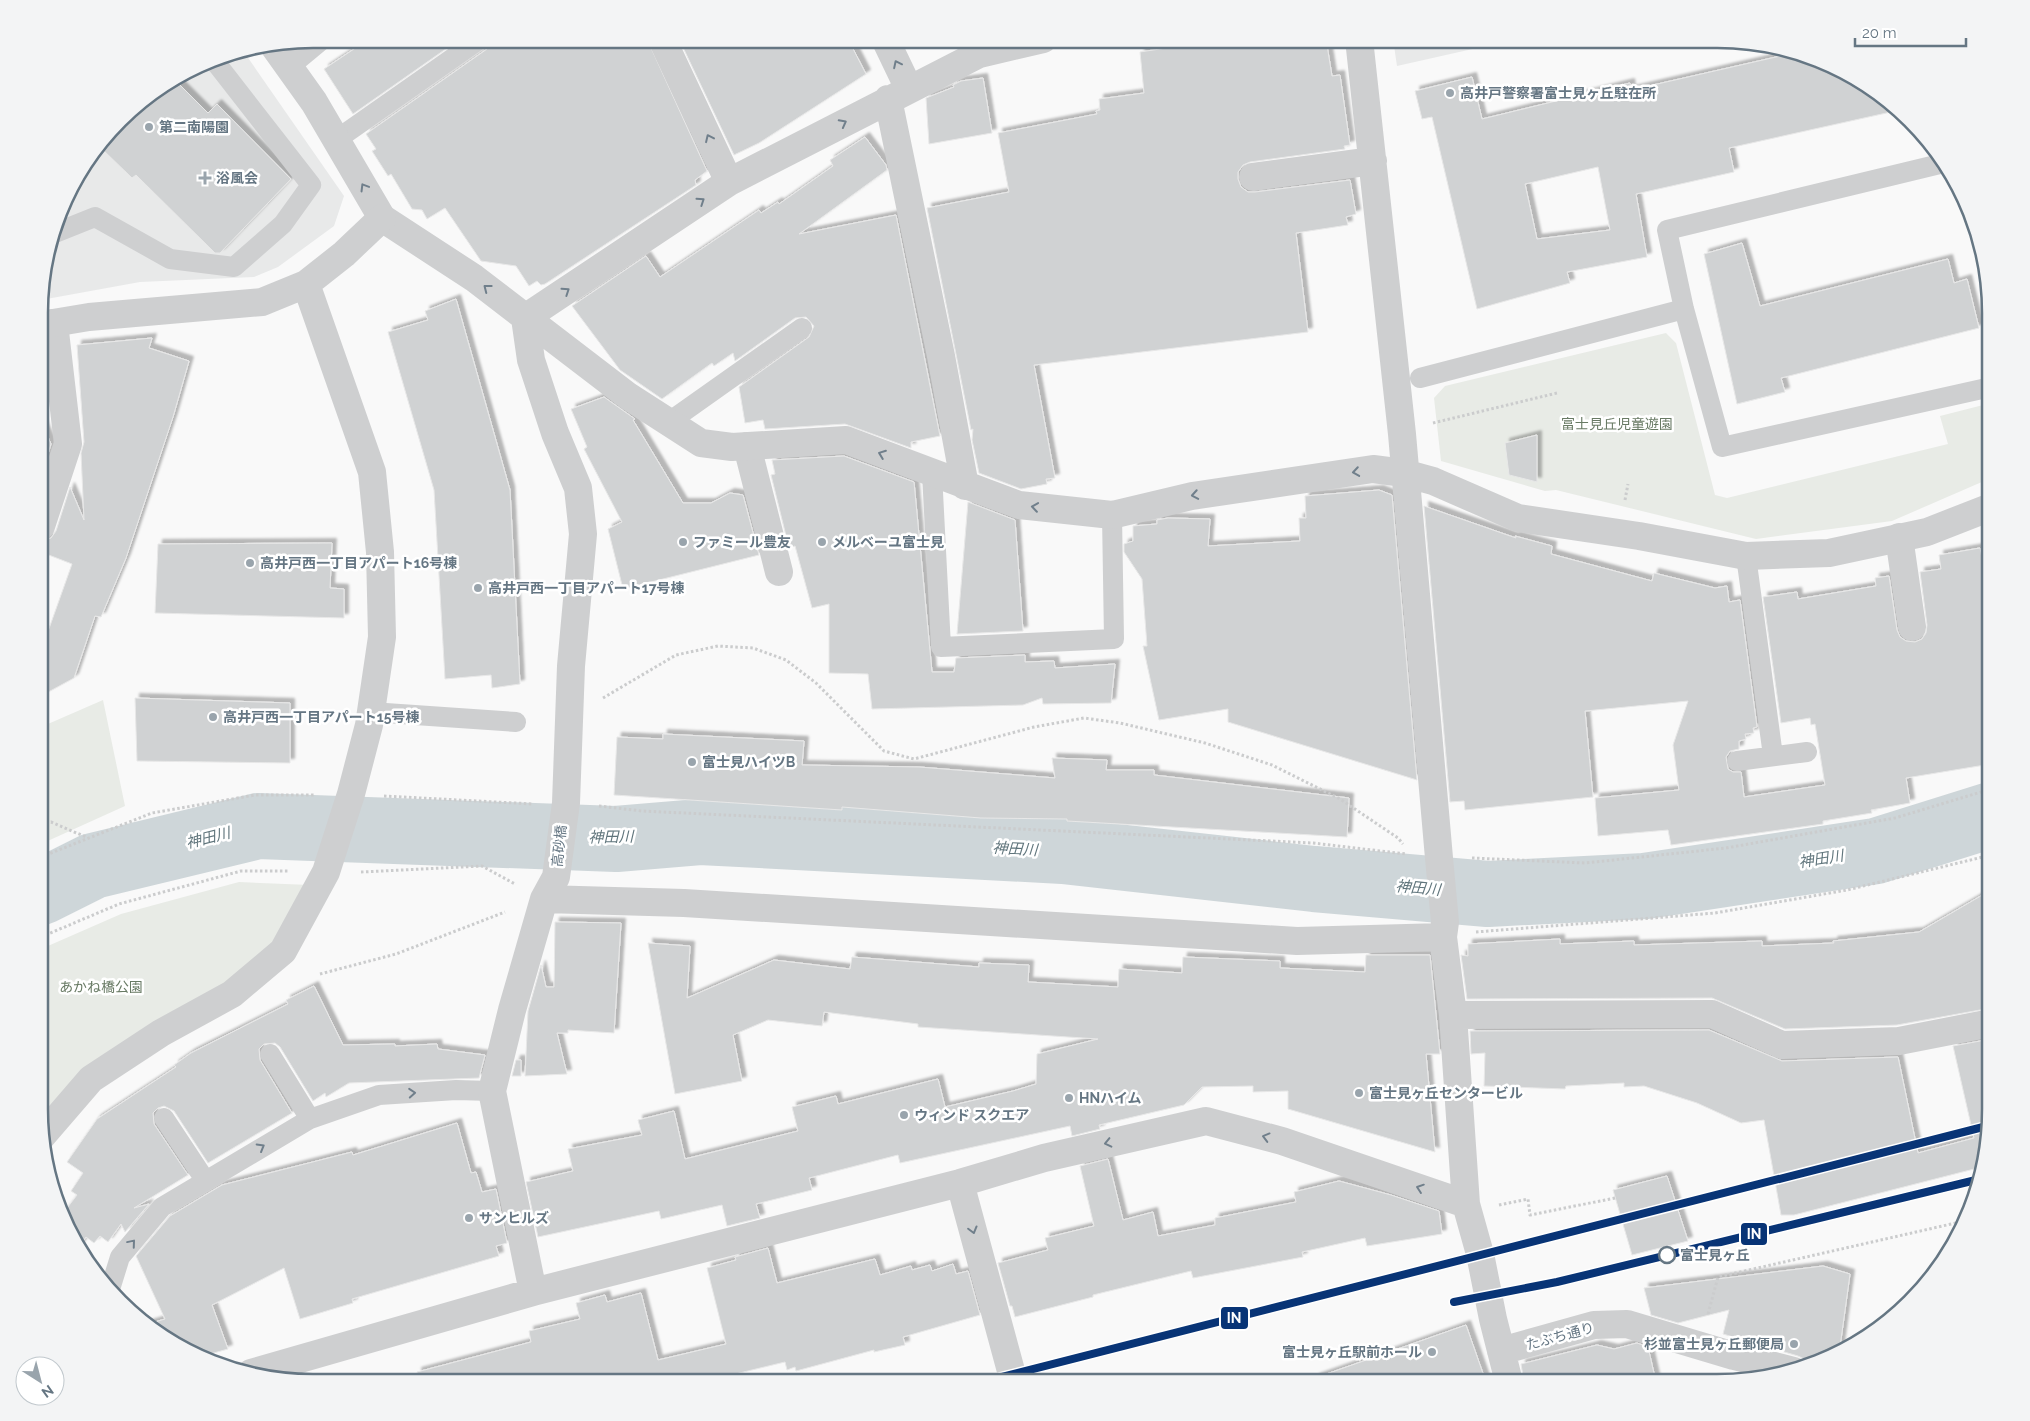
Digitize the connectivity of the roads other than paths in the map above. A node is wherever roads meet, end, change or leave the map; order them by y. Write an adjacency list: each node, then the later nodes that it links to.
1 (302, 48): 7 (lane)
2 (467, 48): 10 (lane)
3 (666, 48): 14 (street, one-way to 3)
4 (887, 48): 9 (street, one-way to 4)
5 (1005, 48): 9 (street)
6 (1360, 48): 11 (street)
7 (281, 57): 10 (street)
8 (217, 66): 16 (lane)
9 (899, 94): 14 (street, one-way to 9); 28 (street)
10 (336, 140): 15 (street, one-way to 10)
11 (1373, 161): 13 (street); 27 (street)
12 (1938, 165): 18 (lane)
13 (1253, 177)
14 (729, 182): 19 (street, one-way to 14)
15 (382, 218): 17 (street); 19 (street, one-way to 15)
16 (61, 230)
17 (306, 284): 20 (street); 36 (street)
18 (1684, 309): 22 (lane); 23 (lane)
19 (526, 318): 24 (street); 41 (street, 高砂橋)
20 (48, 324): 29 (street)
21 (802, 328): 24 (lane)
22 (1420, 378)
23 (1982, 389)
24 (669, 422): 25 (street)
25 (747, 446): 26 (street, one-way to 25); 34 (street)
26 (932, 473): 28 (street); 31 (lane)
27 (1404, 473): 31 (street, one-way to 31); 33 (street); 42 (street)
28 (965, 486): 31 (street, one-way to 28)
29 (48, 505)
30 (1982, 511): 32 (street)
31 (1112, 515)
32 (1899, 537): 33 (street); 35 (street)
33 (1746, 556): 39 (lane)
34 (780, 572)
35 (1912, 627)
36 (371, 712): 37 (lane); 49 (street)
37 (516, 722)
38 (1807, 752): 39 (lane)
39 (1773, 756): 40 (lane)
40 (1737, 761)
41 (550, 888): 42 (street); 46 (street, 高砂橋)
42 (1444, 929): 43 (street)
43 (1453, 1015): 44 (street); 52 (street)
44 (1982, 1025)
45 (270, 1054): 48 (lane)
46 (492, 1091): 48 (lane, one-way to 46); 54 (street)
47 (164, 1118): 50 (lane)
48 (310, 1119): 50 (lane, one-way to 48)
49 (48, 1129)
50 (205, 1180): 53 (lane, one-way to 50)
51 (960, 1183): 52 (street, one-way to 51); 54 (street); 58 (street, one-way to 58)
52 (1479, 1205): 55 (street)
53 (112, 1282)
54 (533, 1292): 57 (street)
55 (1501, 1351): 56 (street, たぶち通り); 59 (street)
56 (1776, 1366)
57 (266, 1369)
58 (1012, 1374)
59 (1507, 1374)

